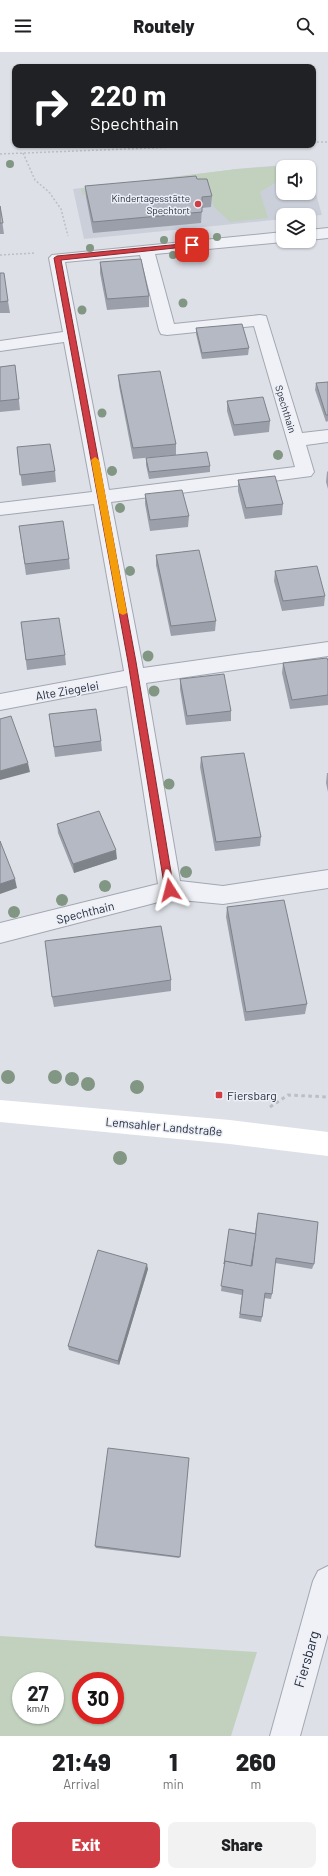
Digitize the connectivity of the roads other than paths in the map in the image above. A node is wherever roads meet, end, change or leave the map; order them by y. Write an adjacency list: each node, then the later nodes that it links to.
1 (328, 233): 2 (street)
2 (316, 234)
3 (276, 238): 4 (street)
4 (146, 249): 5 (street); 8 (street, Spechthain)
5 (71, 336): 6 (street); 9 (street)
6 (0, 346)
7 (328, 436): 8 (street)
8 (295, 440): 9 (street, Spechthain)
9 (102, 495): 10 (street); 12 (street)
10 (0, 508)
11 (328, 649): 12 (street)
12 (135, 677): 13 (street, Alte Ziegelei); 15 (street)
13 (0, 702)
14 (328, 879): 15 (street, Spechthain)
15 (170, 890): 16 (street, Spechthain)
16 (0, 933)
17 (0, 1111): 18 (main road, Lemsahler Landstraße)
18 (328, 1144)
19 (328, 1581): 20 (street, Fiersbarg)
20 (285, 1736)

